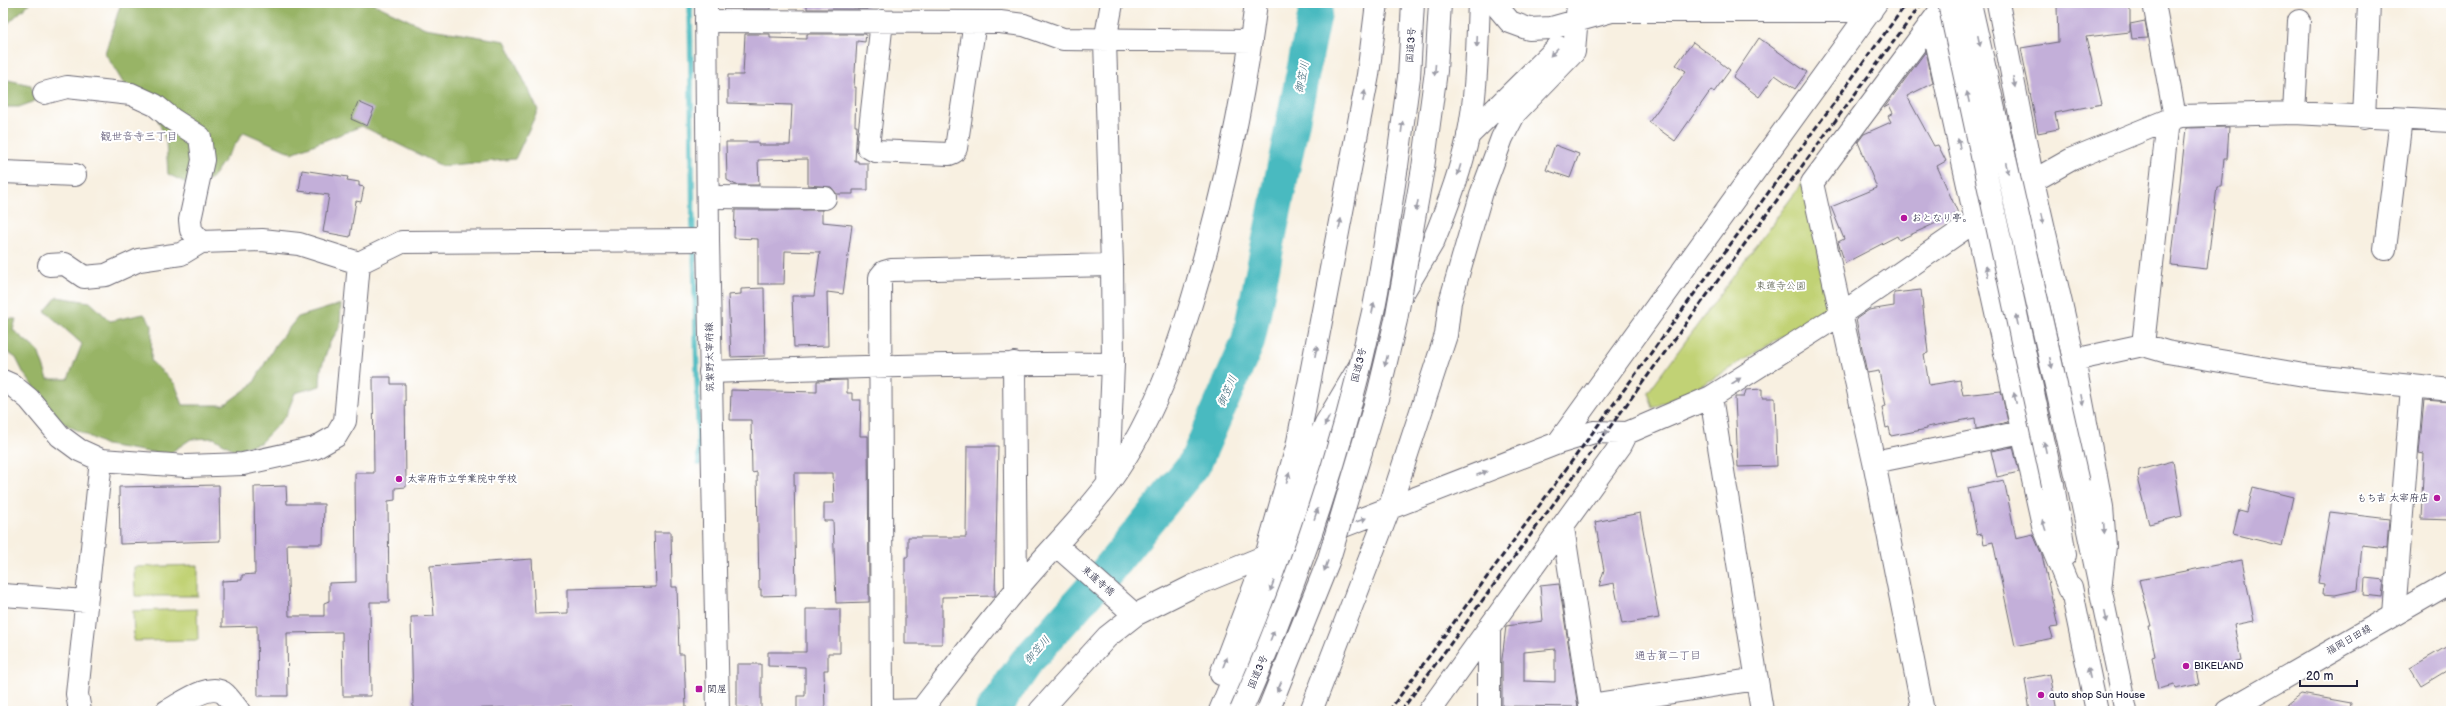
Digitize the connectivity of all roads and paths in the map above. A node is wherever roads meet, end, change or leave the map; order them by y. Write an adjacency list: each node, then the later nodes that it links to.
1 (1112, 3): 21 (main road)
2 (1256, 3): 22 (main road)
3 (1377, 3): 62 (main road, one-way to 3)
4 (1413, 3): 83 (main road, 国道3号, one-way to 4, bridge)
5 (1440, 3): 84 (main road, one-way to 84, bridge)
6 (1479, 3): 29 (main road, one-way to 29)
7 (1494, 3): 15 (main road)
8 (1947, 3): 20 (main road); 67 (main road, one-way to 8, bridge)
9 (1970, 3): 65 (main road, one-way to 65, bridge)
10 (1998, 3): 32 (main road, one-way to 32)
11 (2154, 3): 26 (main road)
12 (2368, 3): 25 (main road)
13 (1874, 7): 15 (main road); 55 (main road)
14 (706, 12): 17 (main road); 33 (main road, 筑紫野太宰府線)
15 (1578, 12): 29 (main road, one-way to 29); 59 (main road)
16 (1000, 13): 19 (main road); 21 (main road)
17 (882, 21): 19 (main road); 19 (main road)
18 (2299, 21): 24 (main road)
19 (975, 22)
20 (1932, 22): 35 (main road, one-way to 20); 42 (main road)
21 (1105, 41): 22 (main road); 41 (main road)
22 (1251, 42): 58 (main road)
23 (44, 93): 37 (main road)
24 (2294, 114): 25 (main road); 26 (main road)
25 (2364, 118): 27 (main road)
26 (2171, 119): 32 (main road); 43 (main road)
27 (2401, 119): 28 (main road); 38 (main road)
28 (2451, 121)
29 (1468, 136): 62 (main road, one-way to 62)
30 (3, 172): 31 (main road)
31 (75, 175)
32 (2033, 181): 35 (main road); 44 (main road, one-way to 44)
33 (708, 197): 34 (main road); 36 (main road, 筑紫野太宰府線)
34 (824, 198)
35 (1976, 220): 42 (main road); 53 (main road, one-way to 35)
36 (698, 240): 39 (main road); 48 (main road, 筑紫野太宰府線)
37 (201, 242): 39 (main road); 40 (main road)
38 (2385, 249)
39 (359, 263): 56 (main road)
40 (49, 265)
41 (1112, 265): 46 (main road); 47 (main road)
42 (1841, 314): 52 (main road, one-way to 42); 57 (main road)
43 (2143, 346): 44 (main road); 50 (main road)
44 (2074, 360): 65 (main road, one-way to 65)
45 (1014, 363): 46 (main road); 47 (main road); 64 (main road)
46 (1113, 364): 58 (main road)
47 (879, 366): 48 (main road); 78 (main road)
48 (710, 372): 77 (main road, 筑紫野太宰府線)
49 (3, 381): 56 (main road)
50 (2412, 387): 51 (main road); 70 (main road)
51 (2451, 390)
52 (1711, 397): 54 (main road); 72 (main road)
53 (2022, 432): 57 (main road); 67 (main road, one-way to 53)
54 (1627, 433): 55 (main road, one-way to 54); 60 (main road)
55 (1558, 443): 59 (main road, one-way to 55)
56 (101, 460): 68 (main road)
57 (1874, 462): 89 (main road)
58 (1108, 483): 61 (main road)
59 (1389, 509): 62 (main road, one-way to 59); 85 (main road)
60 (1563, 528): 71 (main road); 73 (main road)
61 (1063, 550): 64 (main road); 69 (main road, 東蓮寺橋)
62 (1275, 553): 69 (main road); 81 (main road, one-way to 62); 82 (main road, one-way to 82)
63 (2449, 588): 70 (main road, 福岡日田線)
64 (1016, 590): 79 (main road)
65 (2100, 590): 91 (main road, one-way to 91)
66 (3, 595): 68 (main road)
67 (2074, 600): 90 (main road, one-way to 67)
68 (86, 601): 74 (main road)
69 (1131, 611): 80 (main road)
70 (2394, 614): 92 (main road, 福岡日田線)
71 (1489, 628): 86 (main road); 87 (main road)
72 (1757, 679): 73 (main road); 88 (main road)
73 (1590, 708)
74 (80, 711)
75 (167, 711): 76 (main road)
76 (239, 711)
77 (718, 711)
78 (882, 711)
79 (886, 711)
80 (1040, 711)
81 (1205, 711)
82 (1220, 711)
83 (1241, 711)
84 (1268, 711)
85 (1311, 711)
86 (1429, 711)
87 (1489, 711)
88 (1762, 711)
89 (1918, 711)
90 (2097, 711)
91 (2126, 711)
92 (2227, 711)

